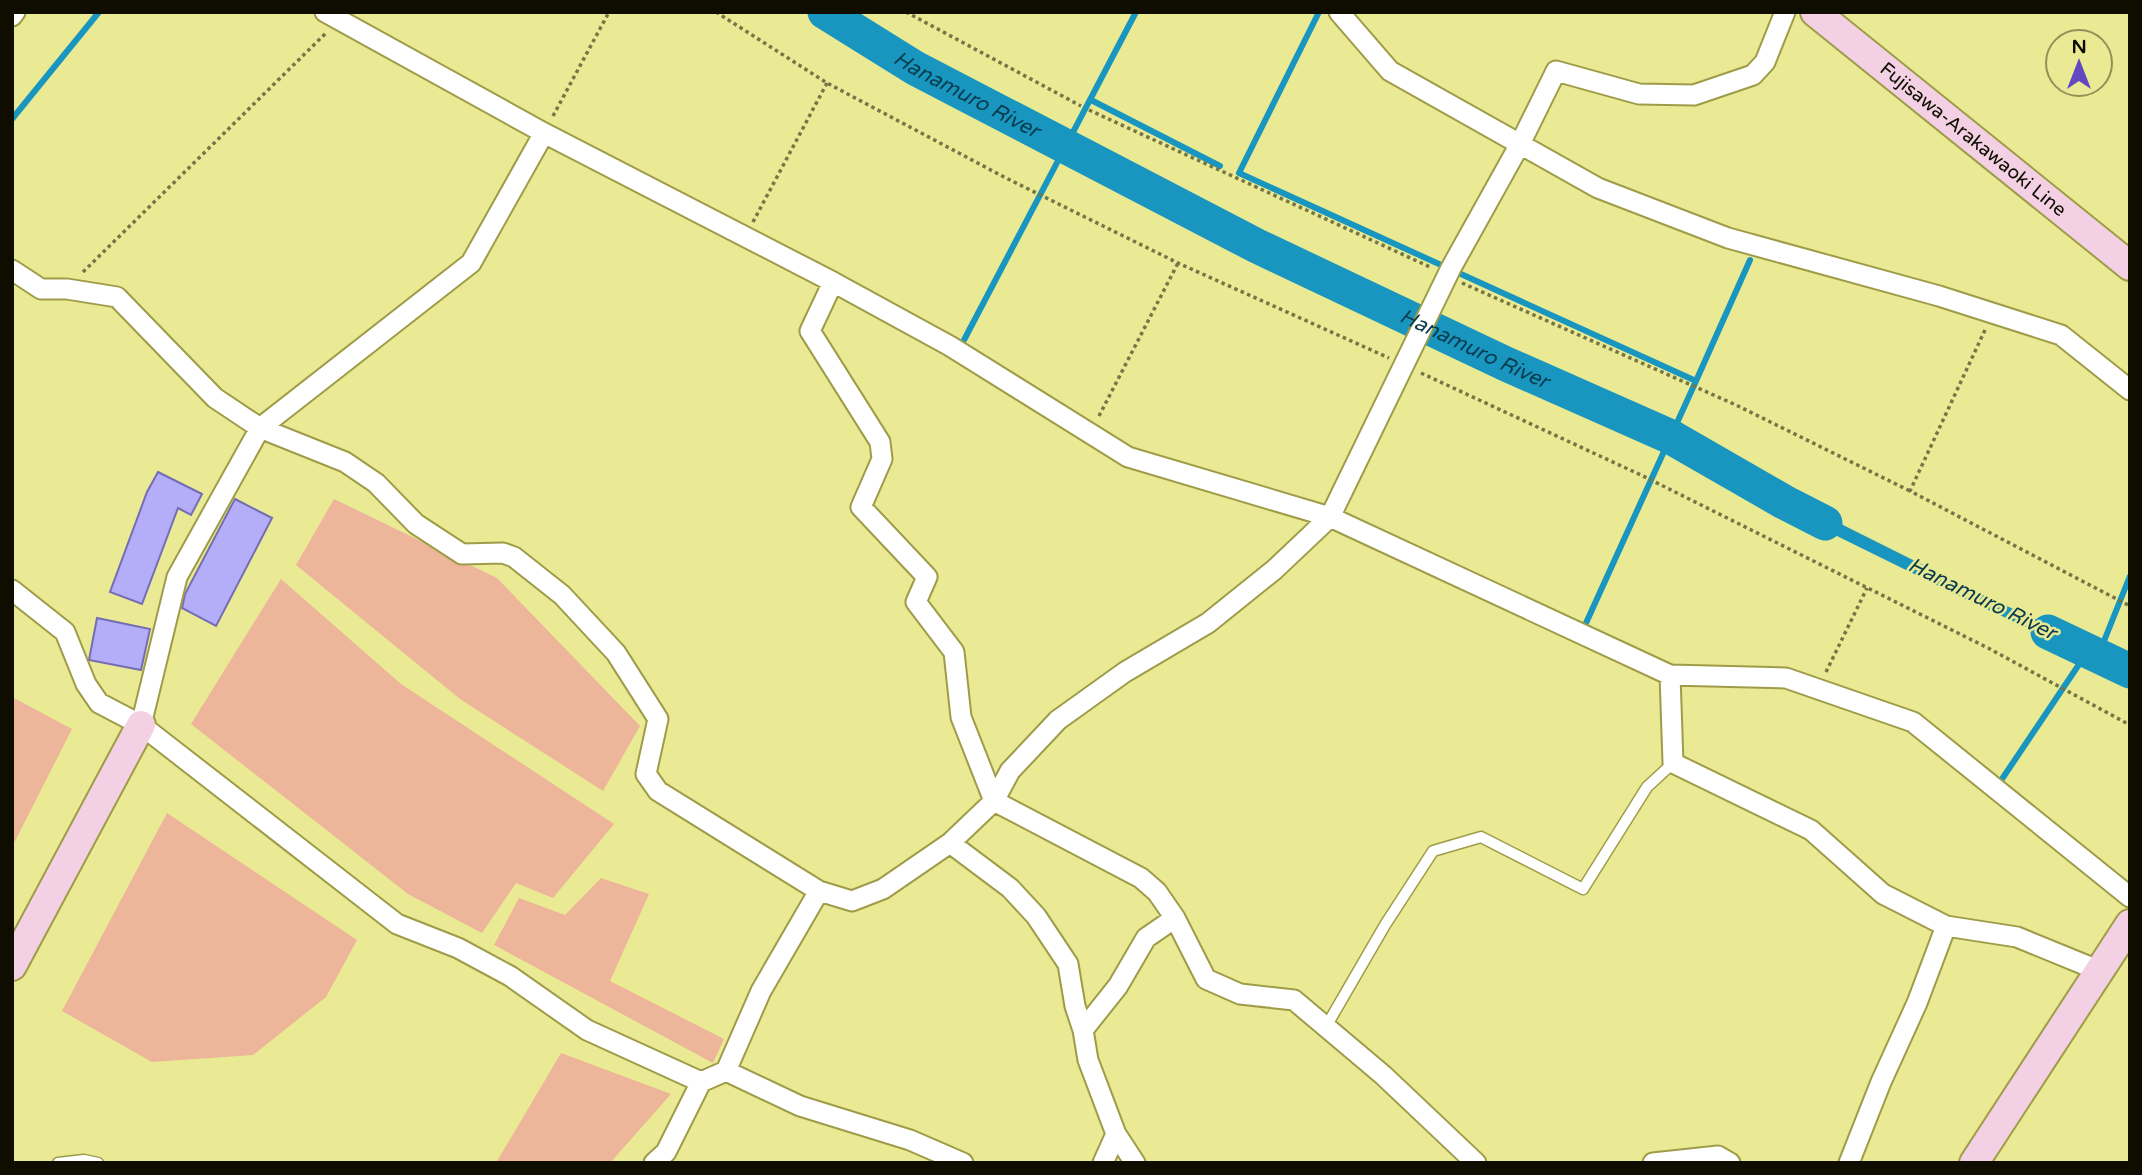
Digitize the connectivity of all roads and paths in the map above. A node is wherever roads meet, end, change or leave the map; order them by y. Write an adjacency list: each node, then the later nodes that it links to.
1 (608, 12): 11 (path)
2 (716, 12): 8 (path)
3 (906, 12): 9 (path)
4 (1339, 12): 12 (street)
5 (1785, 12): 12 (street)
6 (1815, 12): 15 (main road, Fujisawa-Arakawaoki Line)
7 (332, 16): 11 (street); 19 (path)
8 (827, 83): 13 (path); 14 (path)
9 (1081, 106)
10 (1089, 110): 16 (path)
11 (544, 133): 13 (street); 23 (street)
12 (1520, 145): 16 (street); 20 (street)
13 (746, 236): 18 (street)
14 (1178, 263): 21 (path); 24 (path)
15 (2130, 266)
16 (1451, 268): 21 (street); 25 (path)
17 (12, 270): 19 (street)
18 (833, 282): 24 (street); 35 (street)
19 (67, 289): 23 (street)
20 (1993, 312): 22 (street); 25 (path)
21 (1405, 365): 26 (street); 27 (path)
22 (2130, 390)
23 (260, 428): 32 (street); 37 (street)
24 (1090, 434): 26 (street)
25 (1910, 491): 29 (path)
26 (1330, 517): 30 (street); 35 (street)
27 (1867, 588): 31 (path); 33 (path)
28 (12, 590): 32 (street)
29 (2130, 606)
30 (1670, 676): 31 (street); 34 (street)
31 (1817, 689): 38 (street)
32 (141, 725): 42 (main road); 47 (street)
33 (2130, 725)
34 (1673, 763): 41 (street); 44 (lane)
35 (994, 801): 36 (street); 39 (street)
36 (950, 843): 37 (street); 45 (street)
37 (819, 891): 46 (street)
38 (2130, 897)
39 (1175, 918): 44 (street); 45 (street)
40 (2130, 924): 43 (main road)
41 (1946, 926): 43 (street); 59 (street)
42 (12, 966)
43 (2100, 971): 49 (main road)
44 (1327, 1025): 56 (street)
45 (1083, 1030): 48 (street)
46 (726, 1071): 47 (street); 53 (street)
47 (701, 1082): 52 (street)
48 (1116, 1134): 54 (street); 55 (street)
49 (1974, 1162)
50 (58, 1163): 51 (lane)
51 (98, 1163)
52 (654, 1163)
53 (963, 1163)
54 (1103, 1163)
55 (1135, 1163)
56 (1476, 1163)
57 (1653, 1163): 58 (street)
58 (1730, 1163)
59 (1849, 1163)

